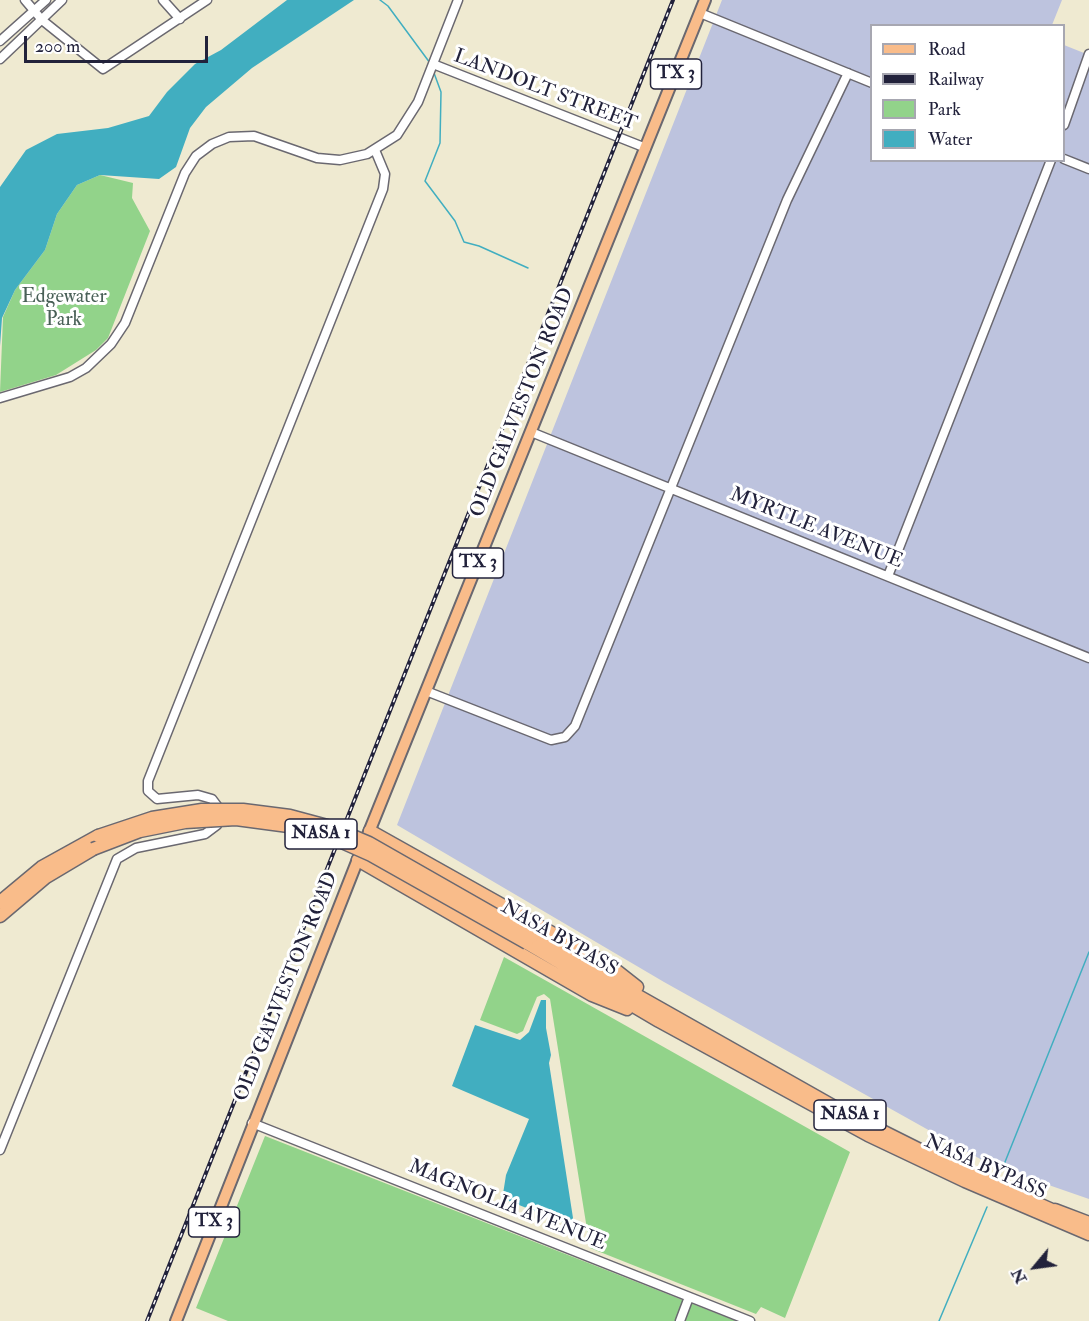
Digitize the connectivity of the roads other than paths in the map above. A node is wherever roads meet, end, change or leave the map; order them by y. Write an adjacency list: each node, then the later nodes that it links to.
1 (25, 0): 8 (street)
2 (46, 0): 8 (street)
3 (62, 0): 11 (street)
4 (163, 0): 10 (street)
5 (207, 0): 10 (street)
6 (459, 0): 15 (street)
7 (705, 0): 9 (main road, OLD GALVESTON ROAD / TX 3)
8 (33, 9): 11 (street); 12 (street)
9 (700, 13): 16 (street); 19 (main road, OLD GALVESTON ROAD / TX 3)
10 (180, 19): 11 (street)
11 (42, 20): 14 (street)
12 (0, 40)
13 (1089, 54): 18 (street)
14 (0, 58)
15 (433, 64): 19 (street, LANDOLT STREET); 20 (street)
16 (848, 74): 17 (street); 26 (street)
17 (870, 82)
18 (1065, 122)
19 (646, 148): 25 (main road, OLD GALVESTON ROAD / TX 3)
20 (375, 150): 24 (street); 40 (street)
21 (1065, 159): 23 (street)
22 (1050, 162): 27 (street)
23 (1089, 169)
24 (0, 398)
25 (531, 432): 26 (street, MYRTLE AVENUE); 29 (main road, OLD GALVESTON ROAD / TX 3)
26 (671, 487): 27 (street, MYRTLE AVENUE); 29 (street)
27 (888, 576): 28 (street, MYRTLE AVENUE)
28 (1089, 658)
29 (426, 691): 30 (main road, OLD GALVESTON ROAD / TX 3)
30 (370, 831): 31 (main road, OLD GALVESTON ROAD / TX 3); 32 (highway)
31 (358, 861): 34 (highway); 39 (main road, OLD GALVESTON ROAD / TX 3)
32 (464, 882): 34 (highway); 37 (highway)
33 (0, 902): 36 (highway, NASA BYPASS / NASA 1, bridge)
34 (450, 914): 38 (highway)
35 (0, 916): 36 (highway, NASA BYPASS / NASA 1, bridge)
36 (530, 939): 37 (highway, NASA BYPASS / NASA 1); 38 (highway, NASA BYPASS / NASA 1)
37 (671, 1013): 42 (highway, NASA BYPASS / NASA 1)
38 (659, 1021): 41 (highway, NASA BYPASS / NASA 1)
39 (252, 1123): 45 (street, MAGNOLIA AVENUE); 46 (main road, OLD GALVESTON ROAD / TX 3)
40 (0, 1150)
41 (999, 1196): 43 (highway, NASA BYPASS / NASA 1); 44 (highway)
42 (1089, 1225)
43 (1089, 1234)
44 (1089, 1241)
45 (689, 1297): 47 (street); 48 (street, MAGNOLIA AVENUE)
46 (176, 1321)
47 (680, 1321)
48 (750, 1321)

